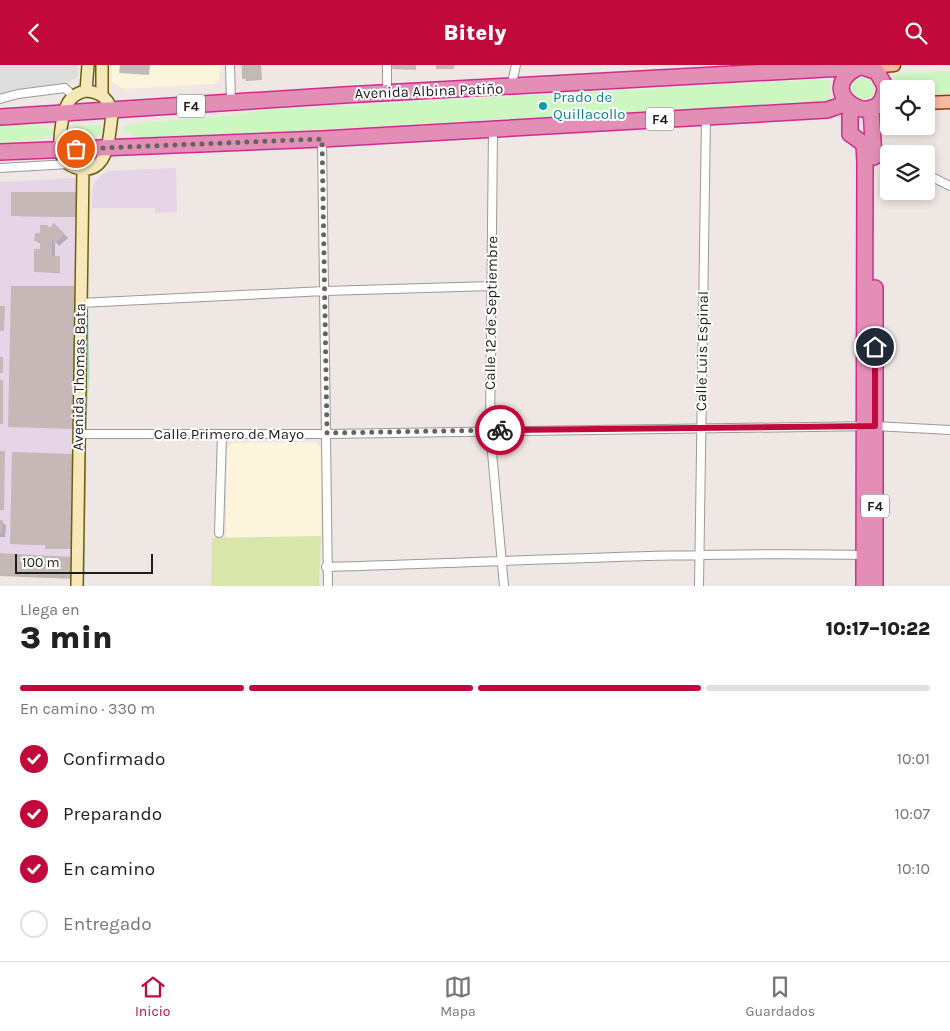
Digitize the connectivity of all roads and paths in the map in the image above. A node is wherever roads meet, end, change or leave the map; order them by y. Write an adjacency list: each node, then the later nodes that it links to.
1 (88, 65): 10 (main road)
2 (102, 65): 12 (main road)
3 (230, 65): 16 (street)
4 (386, 65): 11 (street)
5 (516, 65): 9 (street)
6 (894, 65): 7 (main road, Avenida Albina Patiño / F4)
7 (863, 67): 8 (highway, Avenida Albina Patiño / F4); 18 (highway); 19 (highway, F4)
8 (787, 68): 9 (highway, Avenida Albina Patiño / F4)
9 (511, 87): 11 (highway, Avenida Albina Patiño / F4)
10 (86, 91): 12 (main road); 13 (main road)
11 (387, 92): 16 (highway, Avenida Albina Patiño / F4)
12 (102, 95): 20 (main road)
13 (73, 96): 14 (street); 21 (main road)
14 (0, 99)
15 (950, 102): 17 (main road)
16 (231, 103): 20 (highway, Avenida Albina Patiño / F4)
17 (935, 103)
18 (850, 105): 19 (highway, F4); 23 (highway, F4); 26 (highway)
19 (879, 106): 26 (highway, F4)
20 (112, 111): 21 (highway, Avenida Albina Patiño / F4); 27 (main road)
21 (65, 113): 22 (highway, Avenida Albina Patiño / F4); 28 (main road)
22 (0, 117)
23 (706, 117): 24 (highway, F4); 39 (street, Calle Luis Espinal)
24 (494, 129): 25 (highway, F4); 36 (street, Calle 12 de Septiembre)
25 (322, 139): 27 (highway, F4); 37 (street)
26 (869, 147): 30 (street); 40 (highway, F4)
27 (107, 148): 28 (highway, F4); 33 (main road)
28 (60, 149): 29 (highway, F4); 31 (main road)
29 (0, 152)
30 (880, 152)
31 (69, 164): 32 (street); 33 (main road)
32 (0, 168)
33 (83, 169): 38 (main road, Avenida Thomas Bata)
34 (935, 179): 35 (street)
35 (950, 186)
36 (492, 286): 37 (street); 42 (street, Calle 12 de Septiembre)
37 (325, 291): 38 (street); 43 (street)
38 (80, 303): 44 (main road, Avenida Thomas Bata)
39 (701, 427): 40 (street, Calle Primero de Mayo); 42 (street, Calle Primero de Mayo); 47 (street, Calle Luis Espinal)
40 (869, 427): 41 (street, Calle Primero de Mayo); 48 (highway, F4)
41 (950, 430)
42 (490, 431): 43 (street, Calle Primero de Mayo); 49 (street, Calle 12 de Septiembre)
43 (327, 433): 45 (street, Calle Primero de Mayo); 50 (street)
44 (78, 434): 45 (street, Calle Primero de Mayo); 51 (main road, Avenida Thomas Bata)
45 (222, 434): 46 (street)
46 (219, 533)
47 (699, 553): 48 (street); 49 (street); 54 (street, Calle Luis Espinal)
48 (869, 555): 55 (highway, F4); 56 (highway, F4)
49 (502, 562): 50 (street); 53 (street, Calle 12 de Septiembre)
50 (326, 567): 52 (street)
51 (77, 586)
52 (328, 586)
53 (504, 586)
54 (699, 586)
55 (864, 586)
56 (875, 586)

